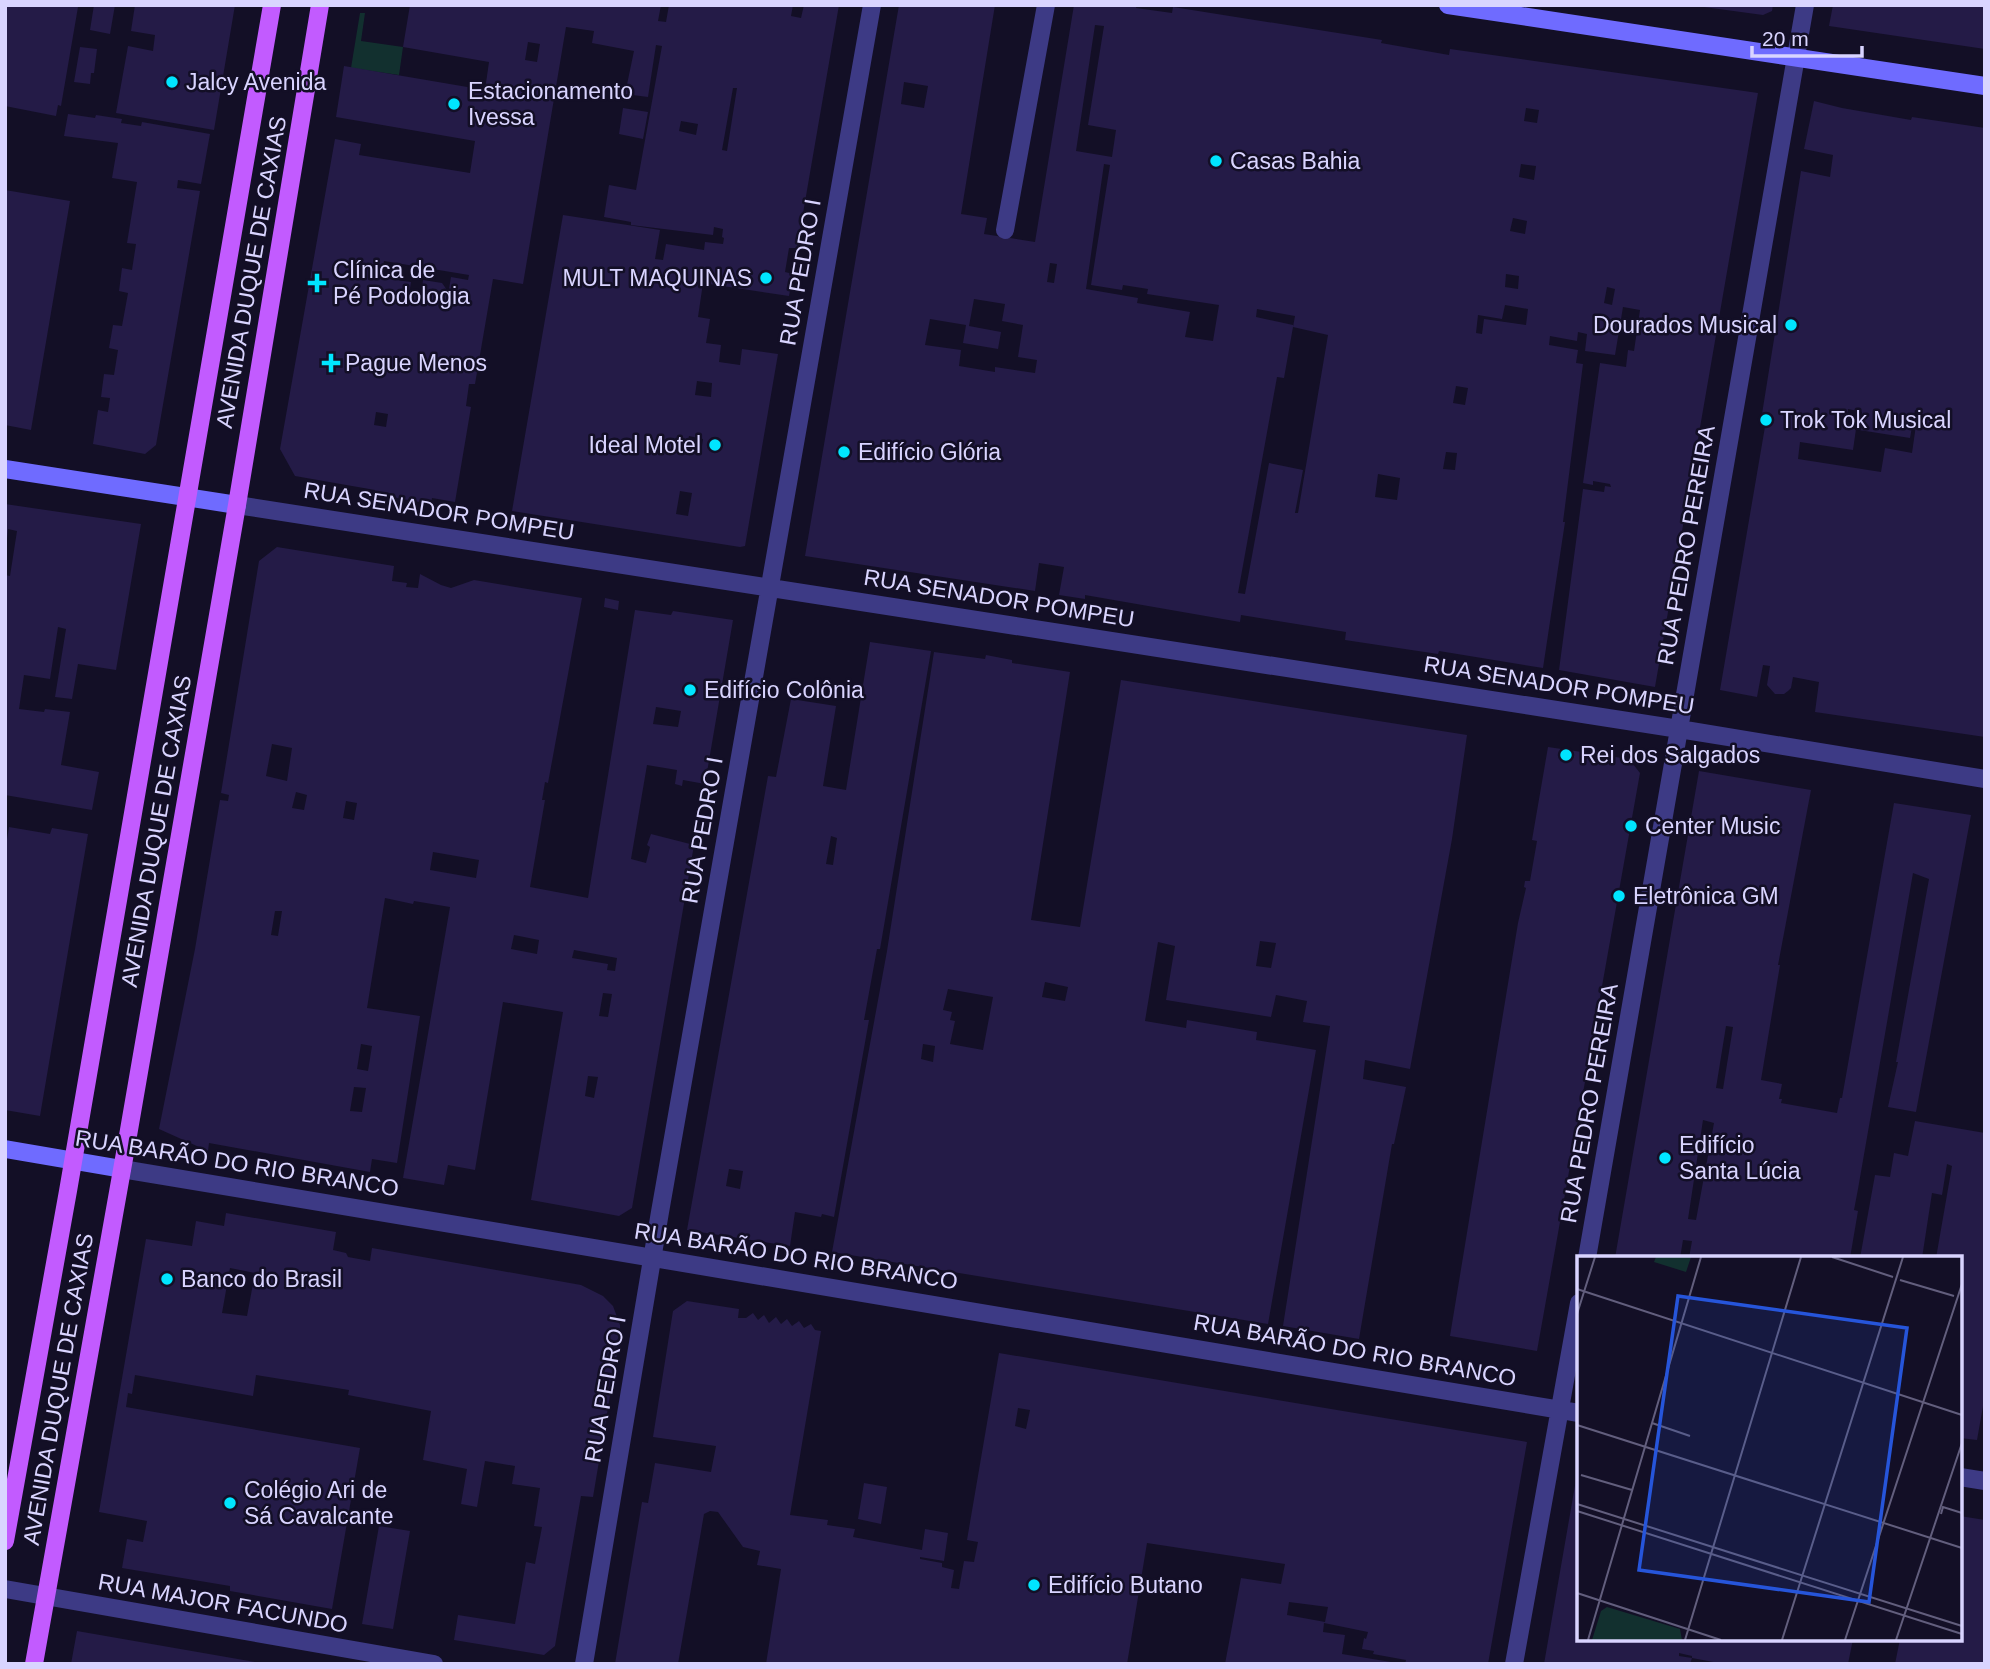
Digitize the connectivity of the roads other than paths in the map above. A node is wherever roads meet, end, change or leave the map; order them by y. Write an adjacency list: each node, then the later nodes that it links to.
1 (272, 5): 11 (main road, AVENIDA DUQUE DE CAXIAS)
2 (320, 5): 12 (main road, AVENIDA DUQUE DE CAXIAS)
3 (872, 5): 13 (street, RUA PEDRO I)
4 (1046, 5): 9 (street)
5 (1448, 5): 7 (main road)
6 (1805, 5): 7 (street, RUA PEDRO PEREIRA)
7 (1796, 58): 8 (main road); 14 (street, RUA PEDRO PEREIRA)
8 (1985, 86)
9 (1005, 230)
10 (5, 470): 11 (main road, RUA SENADOR POMPEU)
11 (186, 498): 12 (main road, RUA SENADOR POMPEU); 17 (main road, AVENIDA DUQUE DE CAXIAS)
12 (237, 505): 13 (street, RUA SENADOR POMPEU); 18 (main road, AVENIDA DUQUE DE CAXIAS)
13 (770, 587): 14 (street, RUA SENADOR POMPEU); 20 (street, RUA PEDRO I)
14 (1679, 729): 15 (street, RUA SENADOR POMPEU); 19 (street, RUA PEDRO PEREIRA)
15 (1985, 779)
16 (5, 1149): 17 (main road, RUA BARÃO DO RIO BRANCO)
17 (73, 1160): 18 (main road, RUA BARÃO DO RIO BRANCO); 26 (main road, AVENIDA DUQUE DE CAXIAS)
18 (122, 1169): 20 (street, RUA BARÃO DO RIO BRANCO); 28 (main road, AVENIDA DUQUE DE CAXIAS)
19 (1587, 1256)
20 (653, 1257): 22 (street, RUA BARÃO DO RIO BRANCO); 31 (street, RUA PEDRO I)
21 (1577, 1314): 22 (street)
22 (1560, 1410): 23 (street, RUA BARÃO DO RIO BRANCO); 32 (street)
23 (1577, 1413)
24 (1962, 1477): 25 (street)
25 (1985, 1481)
26 (5, 1541)
27 (5, 1589): 28 (street, RUA MAJOR FACUNDO)
28 (46, 1597): 29 (main road, AVENIDA DUQUE DE CAXIAS); 30 (street, RUA MAJOR FACUNDO)
29 (34, 1664)
30 (433, 1664)
31 (584, 1664)
32 (1514, 1664)

